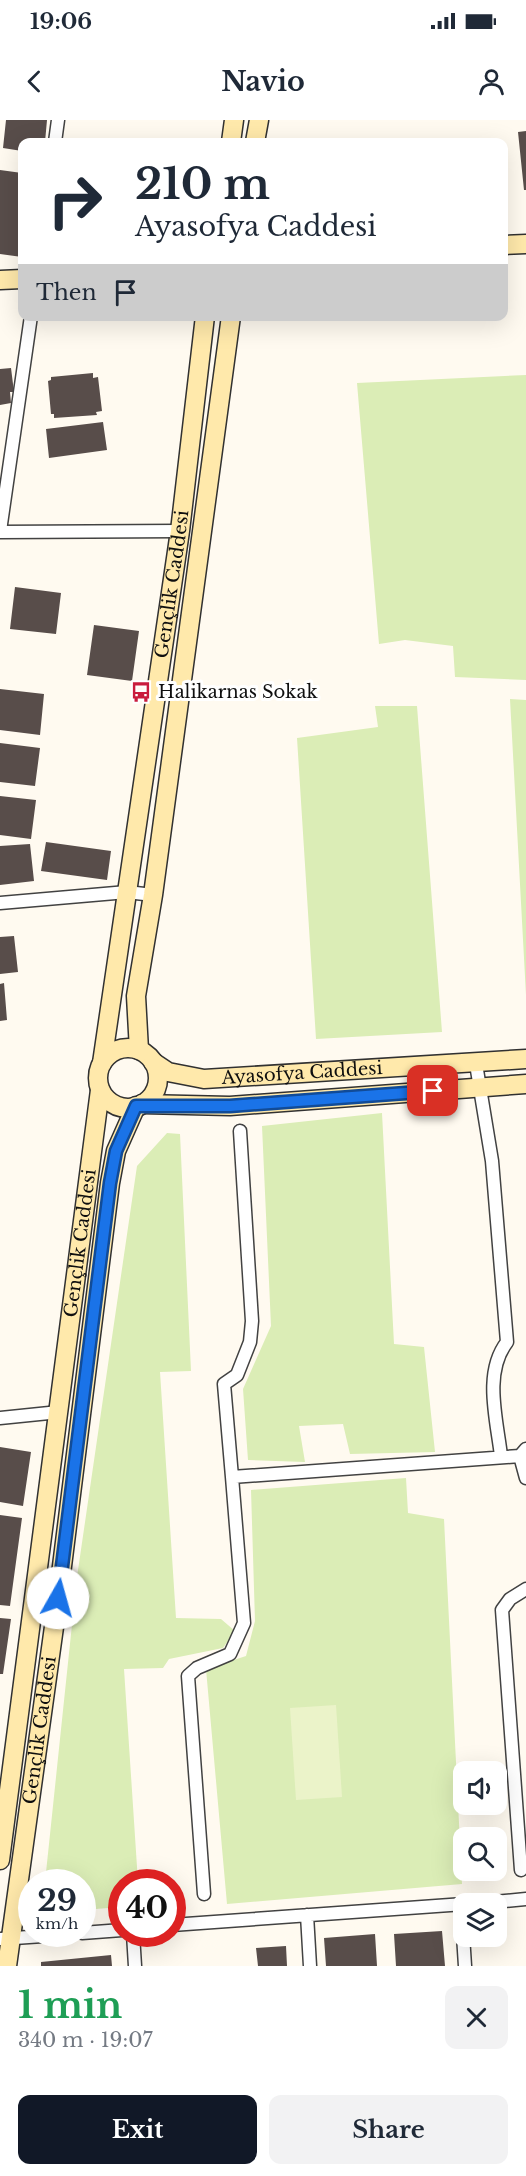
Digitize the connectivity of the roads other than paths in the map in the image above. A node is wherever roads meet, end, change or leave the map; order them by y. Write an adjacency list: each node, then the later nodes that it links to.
1 (58, 120): 4 (street)
2 (234, 120): 5 (street)
3 (259, 120): 6 (street)
4 (56, 138)
5 (232, 138)
6 (256, 138)
7 (526, 244): 8 (street)
8 (508, 245)
9 (18, 279): 10 (street)
10 (0, 280)
11 (30, 321): 15 (street)
12 (204, 321): 14 (street, Gençlik Caddesi)
13 (230, 321): 17 (street, Gençlik Caddesi)
14 (180, 531): 15 (street); 16 (street, Gençlik Caddesi)
15 (0, 532)
16 (128, 892): 17 (street); 18 (street); 21 (street, Gençlik Caddesi)
17 (153, 895): 19 (street, Gençlik Caddesi)
18 (0, 903)
19 (139, 1050): 21 (street); 22 (street)
20 (526, 1059): 23 (street, Ayasofya Caddesi)
21 (102, 1062): 26 (street)
22 (153, 1062): 23 (street, Ayasofya Caddesi); 27 (street)
23 (476, 1064): 25 (street)
24 (526, 1084): 25 (street, Ayasofya Caddesi)
25 (478, 1088): 27 (street, Ayasofya Caddesi); 32 (street)
26 (100, 1090): 27 (street); 29 (street, Gençlik Caddesi)
27 (139, 1105): 44 (street, Gençlik Caddesi)
28 (240, 1131): 33 (street)
29 (59, 1412): 30 (street); 36 (street, Gençlik Caddesi)
30 (0, 1418)
31 (523, 1453): 32 (street); 34 (street)
32 (501, 1456): 33 (street)
33 (232, 1477): 38 (street)
34 (526, 1478)
35 (526, 1589): 37 (street)
36 (0, 1860)
37 (521, 1870)
38 (204, 1894)
39 (526, 1899): 40 (street)
40 (507, 1901)
41 (453, 1905): 42 (street)
42 (307, 1915): 43 (street); 49 (street)
43 (186, 1925)
44 (5, 1939): 47 (street, Gençlik Caddesi)
45 (134, 1947): 48 (street)
46 (465, 1947): 50 (street)
47 (7, 1966)
48 (135, 1966)
49 (310, 1966)
50 (465, 1966)

